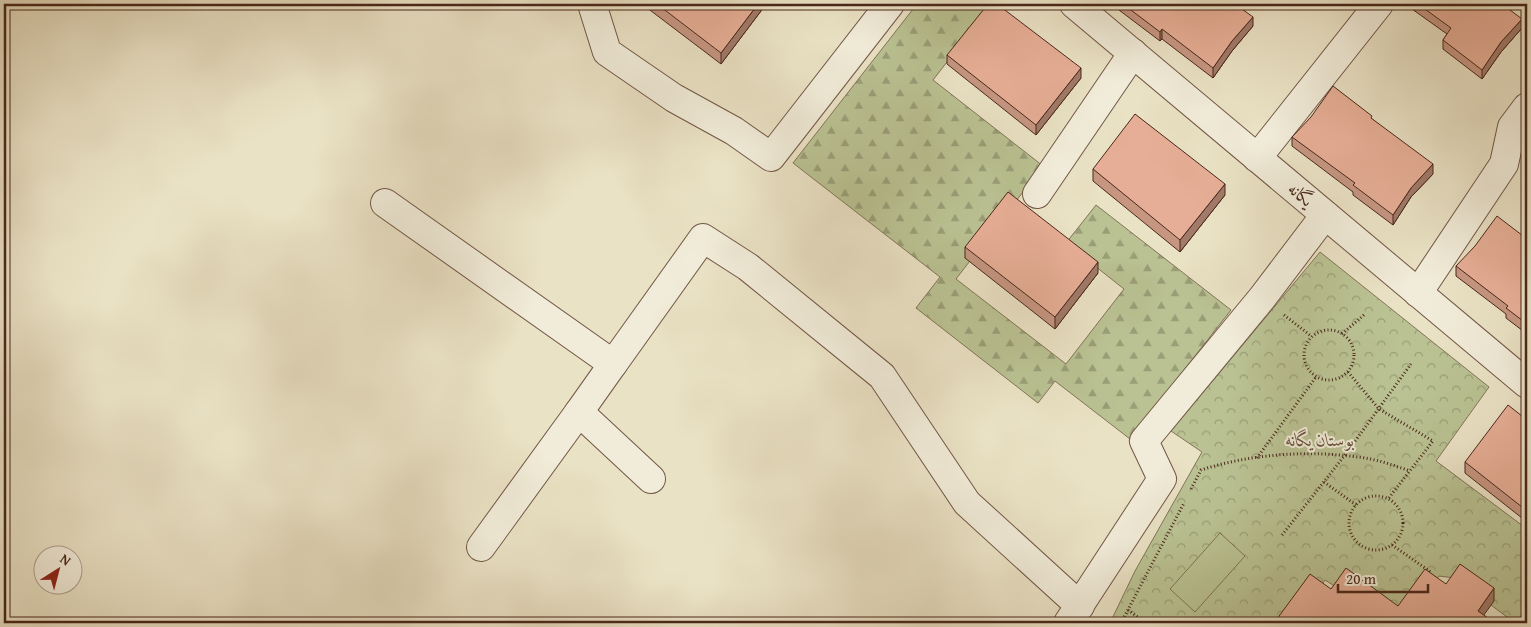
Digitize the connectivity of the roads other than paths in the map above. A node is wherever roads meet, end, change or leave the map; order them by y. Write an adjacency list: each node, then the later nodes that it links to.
1 (592, 4): 2 (street)
2 (890, 4)
3 (1379, 4): 7 (street)
4 (1091, 9): 5 (street, یگانه)
5 (1133, 53): 7 (street, یگانه); 8 (street)
6 (1527, 107): 11 (street)
7 (1257, 158): 10 (street, یگانه)
8 (1037, 194)
9 (385, 203): 12 (street)
10 (1325, 214): 11 (street, یگانه); 17 (street)
11 (1418, 293): 13 (street, یگانه)
12 (613, 364): 14 (street); 17 (street)
13 (1527, 384)
14 (578, 412): 15 (street); 16 (street)
15 (651, 479)
16 (481, 547)
17 (1074, 615)

